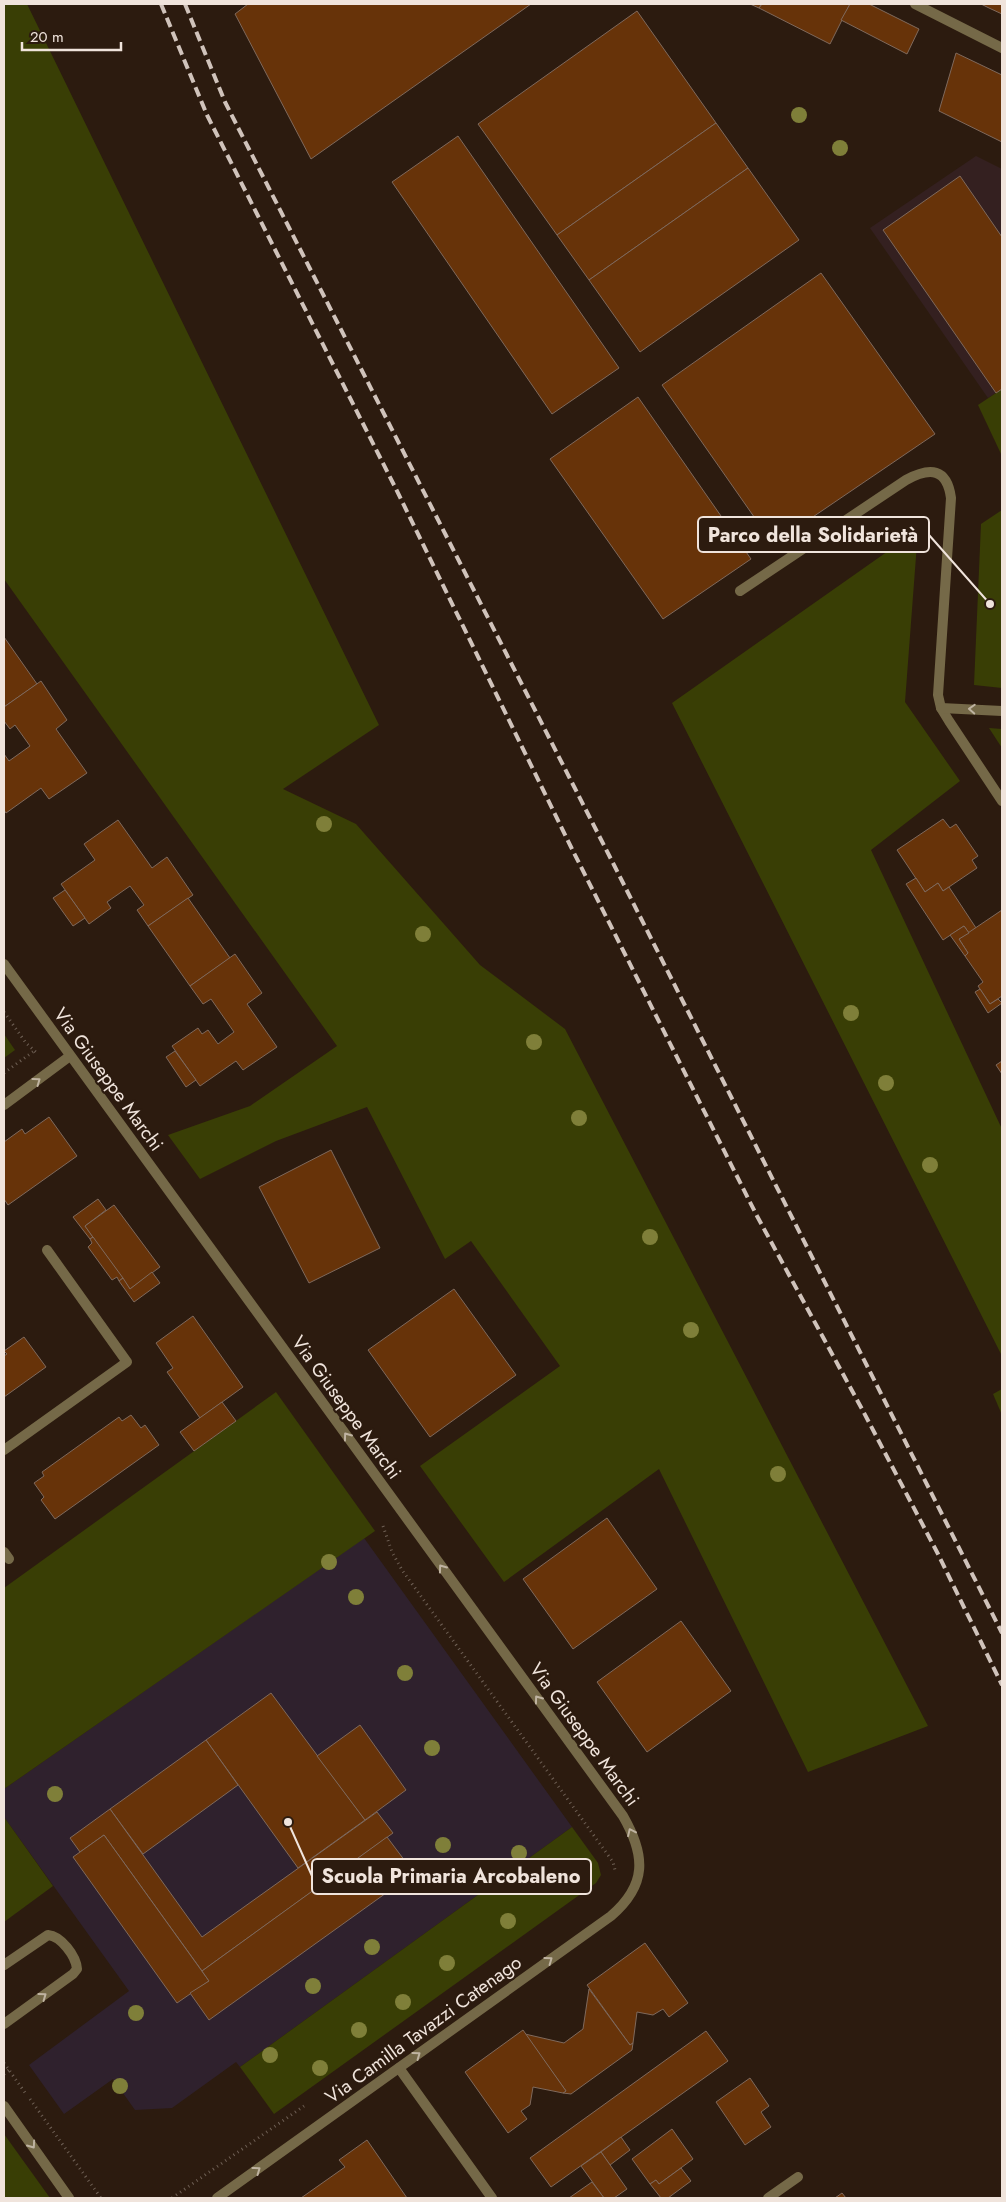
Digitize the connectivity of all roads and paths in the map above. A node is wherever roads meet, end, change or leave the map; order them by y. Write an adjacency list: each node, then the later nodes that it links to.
1 (915, 4): 2 (street)
2 (1002, 48)
3 (740, 591): 4 (street)
4 (941, 708): 5 (street, one-way to 4); 6 (street)
5 (1002, 711)
6 (1002, 801)
7 (4, 964): 10 (street, Via Giuseppe Marchi)
8 (4, 1012): 9 (path)
9 (34, 1051): 11 (path); 12 (path)
10 (70, 1056): 11 (street); 18 (street, Via Giuseppe Marchi, one-way to 10)
11 (57, 1066): 13 (street, one-way to 11)
12 (4, 1073)
13 (4, 1105)
14 (47, 1250): 15 (street)
15 (4, 1450)
16 (381, 1524): 17 (path)
17 (616, 1874)
18 (638, 1879): 22 (street, Via Camilla Tavazzi Catenago, one-way to 18)
19 (4, 1965): 20 (street, one-way to 19)
20 (4, 2024)
21 (4, 2063): 23 (path)
22 (398, 2068): 31 (street, Via Camilla Tavazzi Catenago, one-way to 22); 32 (street)
23 (9, 2070): 24 (path); 29 (path)
24 (4, 2074)
25 (308, 2102): 30 (path)
26 (4, 2106): 28 (street, one-way to 28)
27 (798, 2177): 33 (street)
28 (70, 2198)
29 (100, 2198)
30 (172, 2198)
31 (217, 2198)
32 (492, 2198)
33 (768, 2198)

